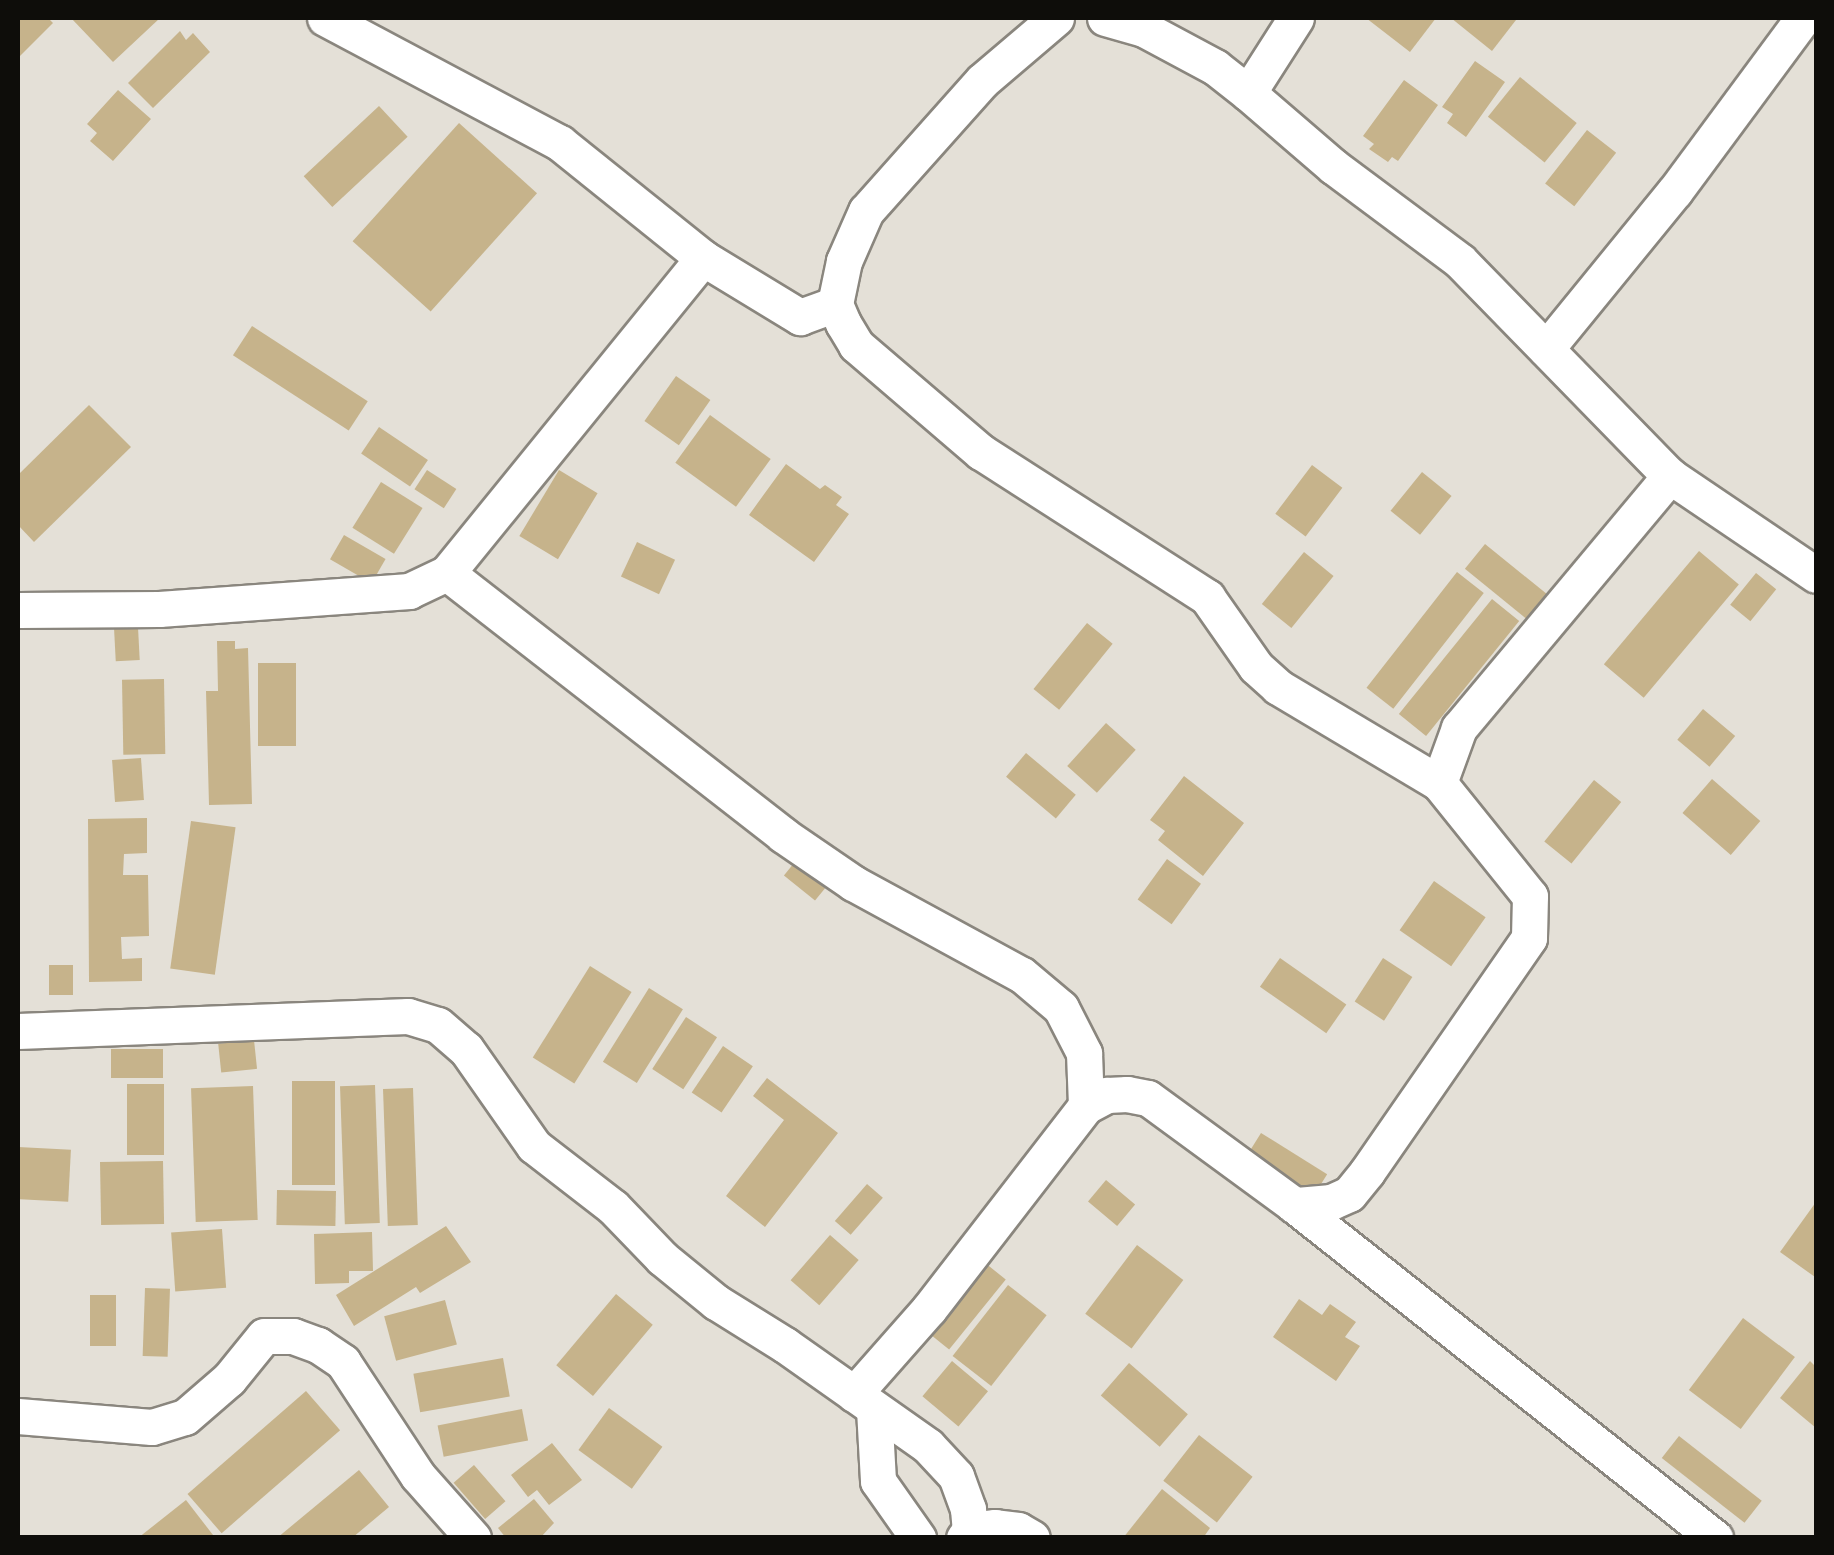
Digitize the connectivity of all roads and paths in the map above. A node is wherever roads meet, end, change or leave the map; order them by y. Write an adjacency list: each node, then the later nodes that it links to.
1 (325, 18): 7 (street)
2 (1056, 18): 8 (street)
3 (1105, 18): 6 (street)
4 (1296, 18): 6 (street)
5 (1803, 18): 9 (street)
6 (1248, 93): 9 (street)
7 (703, 258): 8 (street); 11 (street)
8 (836, 304): 14 (street)
9 (1546, 350): 10 (street)
10 (1670, 476): 12 (street); 14 (street)
11 (447, 574): 13 (street); 16 (street)
12 (1816, 575)
13 (18, 610)
14 (1439, 783): 17 (street)
15 (18, 1032): 18 (street)
16 (1086, 1106): 17 (street); 18 (street)
17 (1294, 1205): 24 (street)
18 (864, 1401): 20 (street); 22 (street)
19 (18, 1416): 21 (street)
20 (967, 1534): 23 (street)
21 (473, 1538)
22 (918, 1538)
23 (1032, 1538)
24 (1715, 1538)

